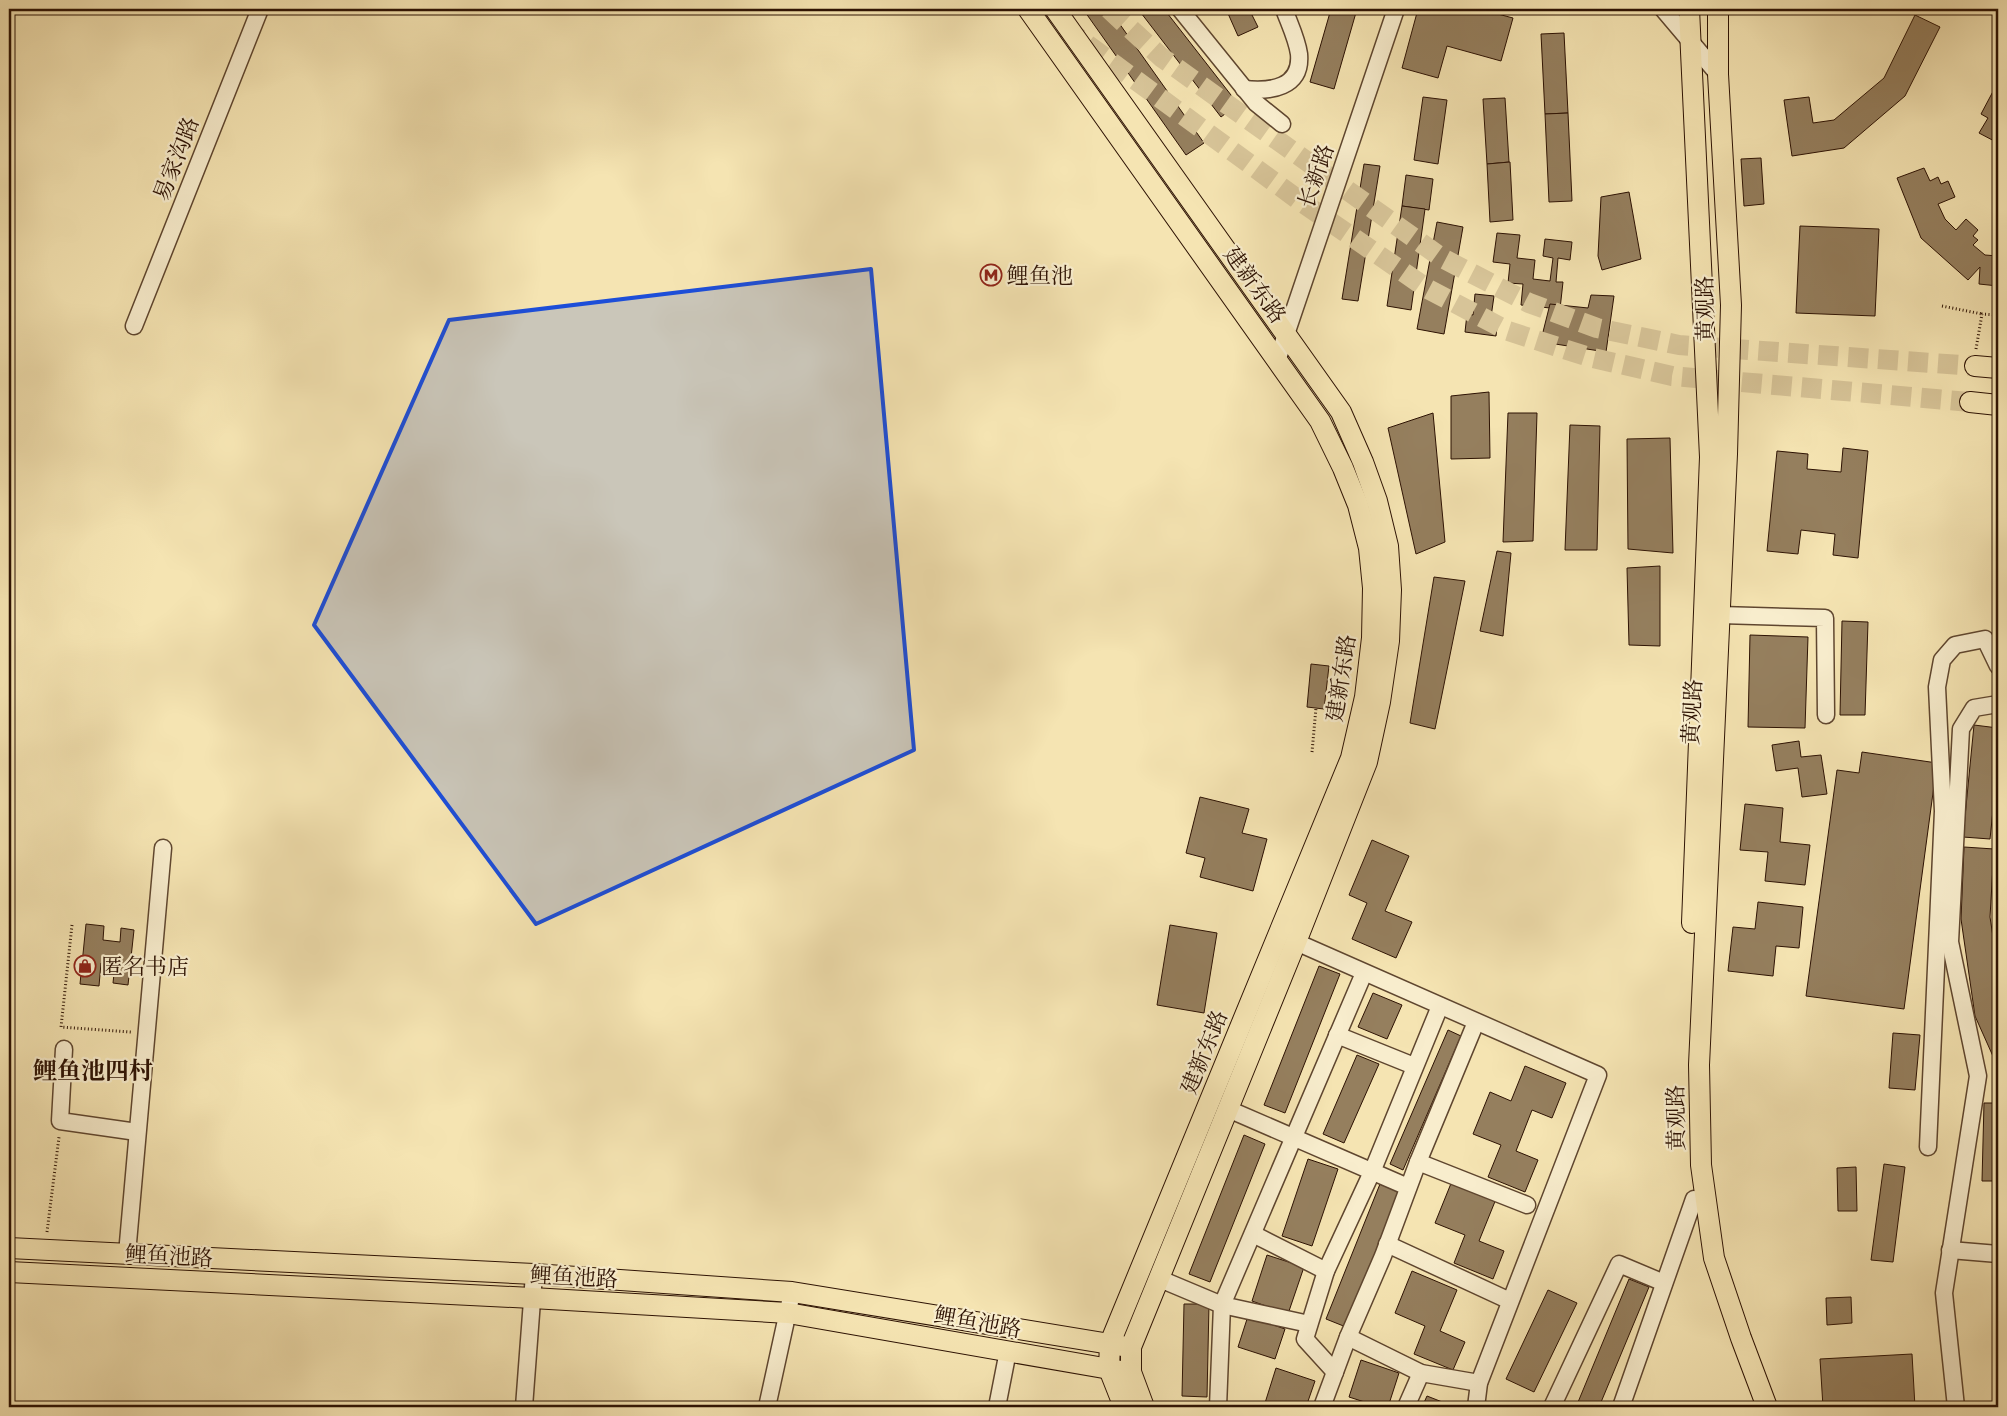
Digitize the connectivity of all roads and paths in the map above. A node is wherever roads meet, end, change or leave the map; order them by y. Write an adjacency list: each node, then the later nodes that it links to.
1 (260, 9): 17 (street, 易家沟路)
2 (1028, 9): 19 (main road, 建新东路)
3 (1055, 9): 18 (main road, 建新东路)
4 (1180, 9): 12 (street)
5 (1284, 9): 12 (street)
6 (1396, 9): 18 (street, 长新路)
7 (1663, 9): 10 (street)
8 (1689, 9): 10 (main road, 黄观路)
9 (1718, 9): 11 (main road, 黄观路)
10 (1689, 40): 11 (street); 48 (main road, 黄观路)
11 (1718, 74): 24 (main road, 黄观路)
12 (1244, 88): 13 (street)
13 (1282, 124)
14 (1942, 306): 15 (path)
15 (1982, 314): 16 (path); 20 (path)
16 (1998, 315)
17 (134, 326)
18 (1286, 332): 19 (street, 长新路); 32 (main road, 建新东路)
19 (1278, 358): 69 (main road, 建新东路)
20 (1975, 360): 21 (main road)
21 (1998, 368)
22 (1970, 402): 23 (main road)
23 (1998, 405)
24 (1720, 615): 28 (street); 89 (main road, 黄观路)
25 (1998, 666): 44 (street)
26 (1998, 704): 54 (street)
27 (1316, 708): 29 (path)
28 (1826, 715)
29 (1312, 752)
30 (163, 848): 36 (street)
31 (72, 925): 36 (path)
32 (1296, 942): 33 (street); 40 (main road, 建新东路)
33 (1364, 973): 34 (street); 37 (street)
34 (1440, 1006): 35 (street); 39 (street)
35 (1476, 1022): 45 (street); 64 (street)
36 (147, 1033): 42 (street)
37 (1337, 1035): 39 (street); 43 (street)
38 (64, 1049): 41 (street)
39 (1414, 1066): 46 (street)
40 (1228, 1109): 43 (street); 60 (main road, 建新东路)
41 (60, 1121): 42 (street); 53 (path)
42 (137, 1132): 55 (street)
43 (1293, 1138): 46 (street); 50 (street)
44 (1928, 1147)
45 (1418, 1162): 47 (street); 49 (street)
46 (1372, 1172): 47 (street); 57 (street)
47 (1408, 1187): 51 (street)
48 (1694, 1199): 61 (street); 88 (main road, 黄观路)
49 (1527, 1205)
50 (1253, 1234): 57 (street); 65 (street)
51 (1387, 1244): 64 (street); 68 (street)
52 (9, 1248): 53 (main road, 鲤鱼池路)
53 (45, 1250): 55 (main road, 鲤鱼池路)
54 (1950, 1250): 56 (street); 90 (street)
55 (128, 1254): 59 (main road, 鲤鱼池路)
56 (1998, 1254)
57 (1326, 1271): 67 (street)
58 (9, 1272): 63 (main road, 鲤鱼池路)
59 (534, 1274): 62 (main road, 鲤鱼池路); 63 (street)
60 (1160, 1279): 65 (street); 70 (main road, 建新东路)
61 (1664, 1282): 86 (street); 87 (street)
62 (792, 1292): 66 (street); 69 (main road, 鲤鱼池路)
63 (532, 1298): 66 (main road, 鲤鱼池路); 77 (street)
64 (1510, 1301): 76 (street)
65 (1222, 1305): 67 (street); 82 (street)
66 (788, 1313): 71 (main road, 鲤鱼池路); 78 (street)
67 (1309, 1324): 74 (street)
68 (1348, 1336): 74 (street); 75 (street)
69 (1110, 1343): 70 (main road, 鲤鱼池路); 72 (main road, 建新东路)
70 (1131, 1348): 73 (main road, 建新东路)
71 (1008, 1351): 72 (main road, 鲤鱼池路); 79 (street)
72 (1109, 1369): 73 (main road, 鲤鱼池路); 80 (main road, 建新东路)
73 (1131, 1372): 81 (main road, 建新东路)
74 (1335, 1372): 83 (street)
75 (1421, 1373): 76 (street); 84 (street)
76 (1479, 1382): 85 (street)
77 (524, 1407)
78 (767, 1407)
79 (997, 1407)
80 (1124, 1407)
81 (1144, 1407)
82 (1218, 1407)
83 (1322, 1407)
84 (1406, 1407)
85 (1476, 1407)
86 (1552, 1407)
87 (1621, 1407)
88 (1753, 1407)
89 (1767, 1407)
90 (1956, 1407)

